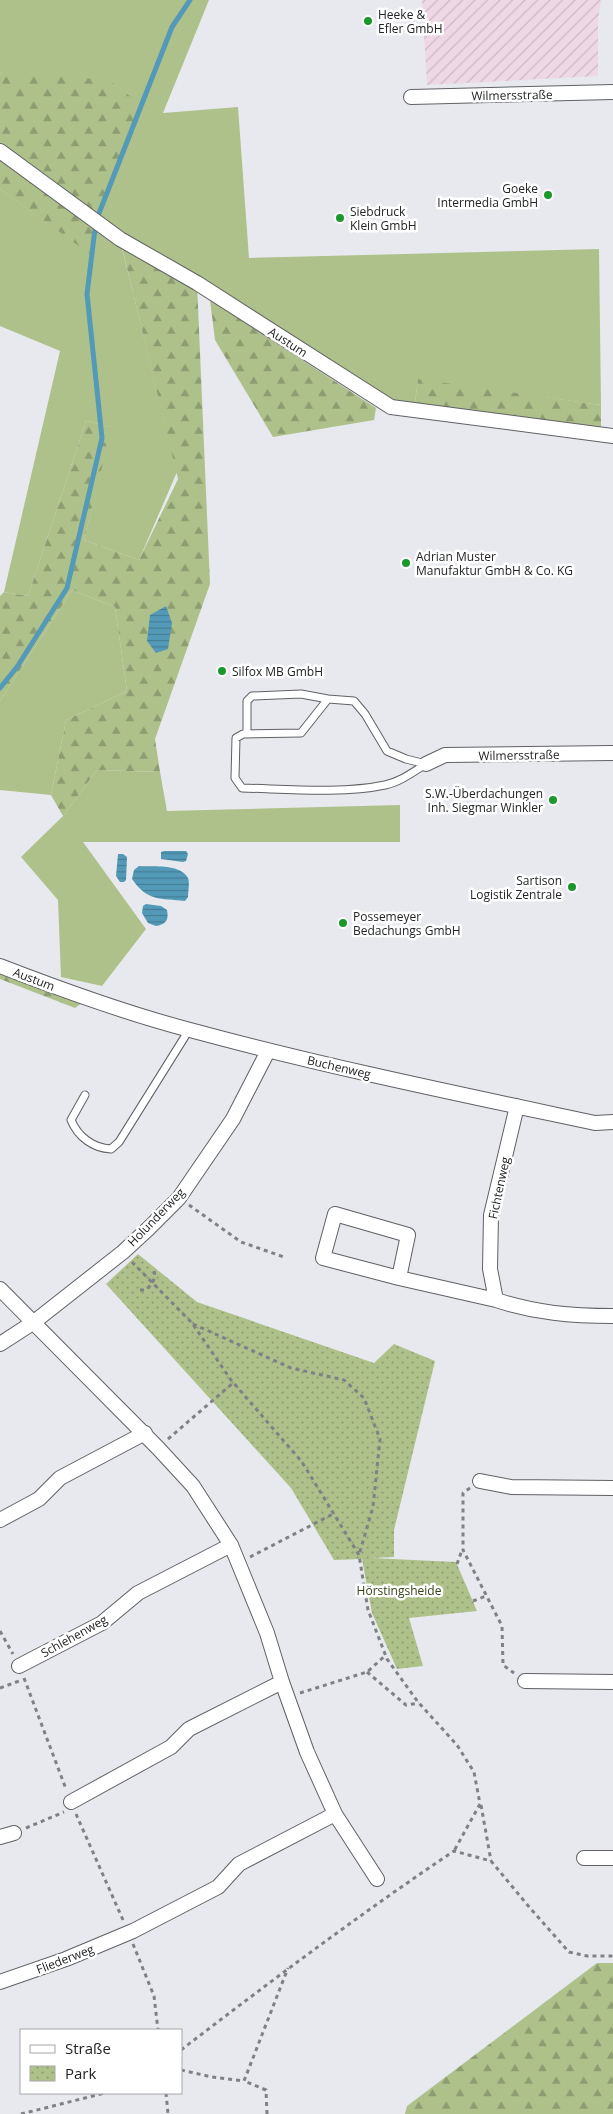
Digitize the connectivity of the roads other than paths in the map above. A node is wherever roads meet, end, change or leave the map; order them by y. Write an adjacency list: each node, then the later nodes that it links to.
1 (613, 92): 2 (street, Wilmersstraße)
2 (411, 97)
3 (0, 151): 4 (street, Austum)
4 (613, 436)
5 (328, 698): 6 (lane); 6 (lane); 8 (lane)
6 (247, 734): 8 (lane)
7 (613, 754): 8 (street, Wilmersstraße)
8 (426, 764)
9 (0, 966): 10 (street, Austum)
10 (68, 992): 11 (street, Buchenweg)
11 (189, 1030): 12 (street, Buchenweg); 13 (lane)
12 (268, 1051): 14 (street, Buchenweg); 20 (street, Holunderweg)
13 (85, 1095)
14 (517, 1106): 15 (street, Buchenweg); 18 (street, Fichtenweg)
15 (613, 1122)
16 (399, 1278): 16 (street); 18 (street)
17 (0, 1289): 20 (street)
18 (496, 1300): 19 (street)
19 (613, 1316)
20 (34, 1322): 21 (street, Holunderweg); 22 (street)
21 (0, 1344)
22 (145, 1433): 25 (street); 26 (street)
23 (480, 1481): 24 (street)
24 (613, 1488)
25 (0, 1520)
26 (231, 1546): 27 (street, Schlehenweg); 29 (street)
27 (19, 1666)
28 (525, 1681): 30 (street)
29 (282, 1682): 31 (street); 32 (street)
30 (613, 1682)
31 (72, 1805)
32 (335, 1814): 37 (street); 38 (street, Fliederweg)
33 (14, 1833): 34 (street)
34 (0, 1837)
35 (584, 1858): 36 (street)
36 (613, 1858)
37 (377, 1879)
38 (0, 1982)

